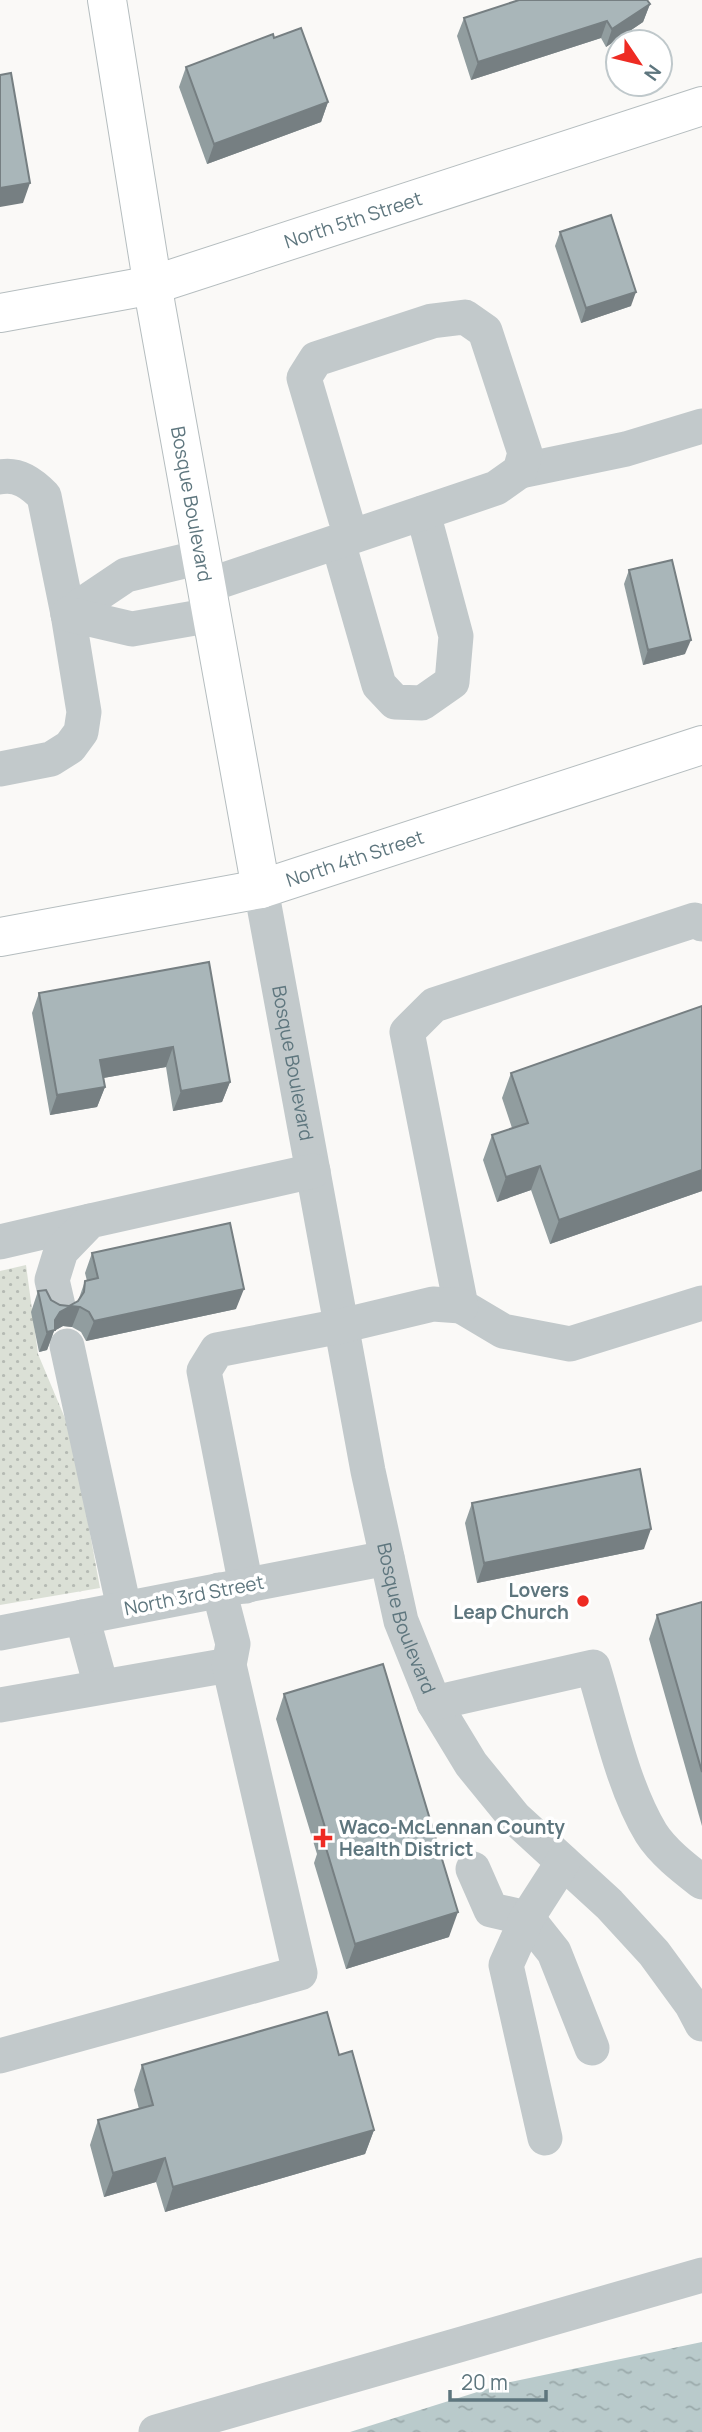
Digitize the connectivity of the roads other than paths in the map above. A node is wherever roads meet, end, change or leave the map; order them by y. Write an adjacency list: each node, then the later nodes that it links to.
1 (107, 0): 3 (main road, Bosque Boulevard)
2 (702, 106): 3 (main road, North 5th Street)
3 (153, 285): 4 (main road, North 5th Street); 10 (main road, Bosque Boulevard)
4 (0, 313)
5 (702, 426): 6 (street)
6 (520, 471): 8 (street); 9 (street)
7 (0, 477): 11 (street)
8 (423, 513): 9 (street); 9 (street)
9 (344, 539): 10 (street)
10 (206, 586): 11 (street); 11 (street); 14 (main road, Bosque Boulevard)
11 (68, 614): 13 (street)
12 (702, 745): 14 (main road, North 4th Street)
13 (0, 769)
14 (261, 889): 16 (main road, North 4th Street); 17 (street, Bosque Boulevard)
15 (702, 924): 22 (street)
16 (0, 937)
17 (313, 1171): 18 (street); 23 (street, Bosque Boulevard)
18 (90, 1222): 19 (street); 21 (street)
19 (0, 1242)
20 (702, 1303): 22 (street)
21 (58, 1306)
22 (461, 1306): 23 (street)
23 (341, 1326): 25 (street, Bosque Boulevard); 26 (street)
24 (67, 1346): 27 (street)
25 (387, 1558): 26 (street, North 3rd Street); 32 (street, Bosque Boulevard)
26 (232, 1588): 27 (street, North 3rd Street); 30 (street)
27 (124, 1608): 28 (street, North 3rd Street)
28 (82, 1617): 29 (street, North 3rd Street); 31 (street)
29 (0, 1633)
30 (229, 1665): 31 (street); 40 (street)
31 (101, 1686): 33 (street)
32 (434, 1703): 34 (street, Bosque Boulevard); 36 (street)
33 (0, 1704)
34 (563, 1862): 37 (street); 38 (street, Bosque Boulevard)
35 (473, 1868): 37 (street)
36 (702, 1882)
37 (527, 1917): 39 (street); 41 (street)
38 (702, 2024)
39 (592, 2048)
40 (0, 2056)
41 (545, 2138)
42 (702, 2275): 43 (street)
43 (156, 2432)

